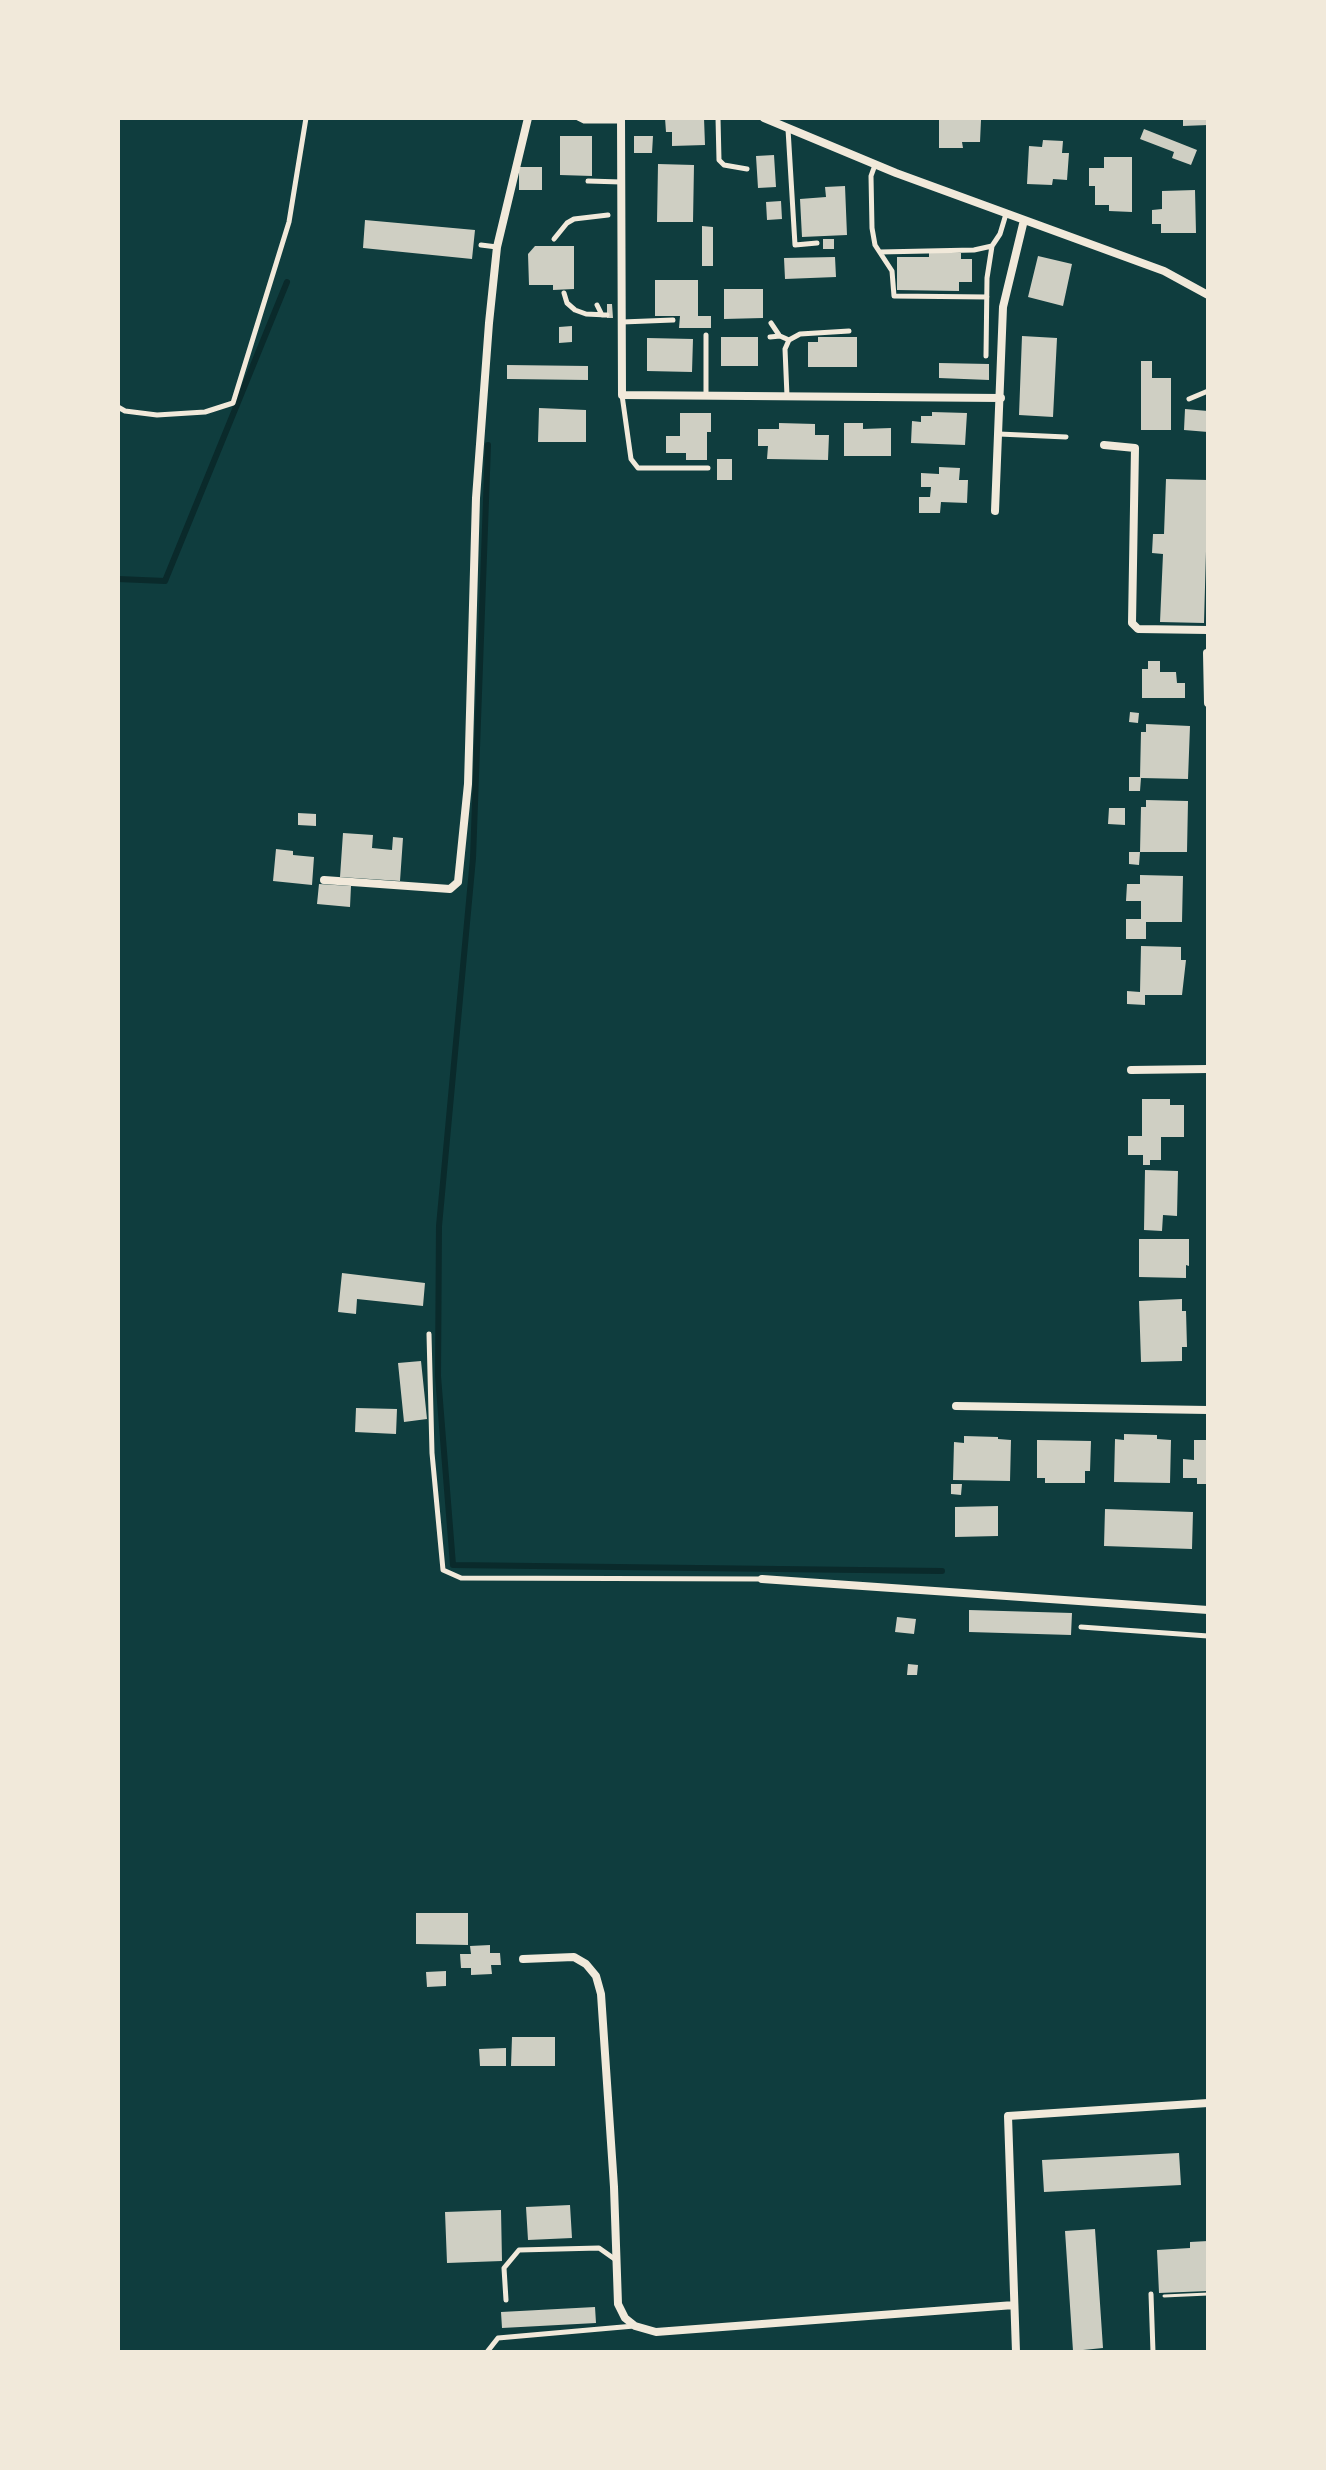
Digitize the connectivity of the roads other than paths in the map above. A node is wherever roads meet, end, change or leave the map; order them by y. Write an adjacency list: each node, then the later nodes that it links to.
1 (306, 118): 40 (lane)
2 (528, 118): 19 (street)
3 (578, 118): 6 (lane)
4 (718, 118): 9 (lane)
5 (764, 118): 7 (street)
6 (621, 119): 11 (street)
7 (788, 129): 8 (street); 16 (lane)
8 (875, 165): 12 (street); 20 (lane)
9 (747, 169)
10 (588, 181): 11 (lane)
11 (621, 182): 13 (street)
12 (1006, 213): 14 (street); 18 (lane)
13 (614, 215): 15 (lane); 25 (street)
14 (1024, 220): 22 (street); 38 (street)
15 (554, 239)
16 (817, 243)
17 (481, 245): 19 (lane)
18 (992, 246): 20 (lane); 23 (lane)
19 (497, 247): 49 (street)
20 (880, 252): 23 (lane)
21 (564, 293): 25 (lane)
22 (1208, 295)
23 (987, 297): 33 (lane)
24 (597, 305): 25 (lane)
25 (613, 316): 26 (lane); 35 (street)
26 (673, 320)
27 (771, 323): 30 (lane)
28 (849, 331): 32 (lane)
29 (706, 335): 36 (lane)
30 (780, 336): 31 (lane); 32 (lane)
31 (770, 337)
32 (789, 340): 37 (lane)
33 (986, 356)
34 (1208, 391): 39 (lane)
35 (622, 395): 36 (street); 44 (lane)
36 (706, 395): 37 (street)
37 (787, 396): 38 (street)
38 (1001, 398): 41 (street)
39 (1189, 399)
40 (118, 407)
41 (999, 434): 42 (lane); 45 (street)
42 (1066, 437)
43 (1104, 445): 46 (street)
44 (708, 468)
45 (995, 511)
46 (1208, 630)
47 (1208, 657): 48 (street)
48 (1208, 703)
49 (324, 880)
50 (1208, 1069): 51 (street)
51 (1131, 1070)
52 (429, 1334): 55 (lane)
53 (956, 1406): 54 (street)
54 (1208, 1410)
55 (762, 1579): 56 (street)
56 (1208, 1610)
57 (1081, 1627): 58 (lane)
58 (1208, 1636)
59 (523, 1959): 61 (street)
60 (1208, 2103): 64 (street)
61 (616, 2261): 63 (lane); 65 (street)
62 (1151, 2296): 68 (lane)
63 (506, 2300)
64 (1014, 2305): 65 (street); 67 (street)
65 (635, 2326): 66 (lane)
66 (487, 2352)
67 (1016, 2352)
68 (1153, 2352)

